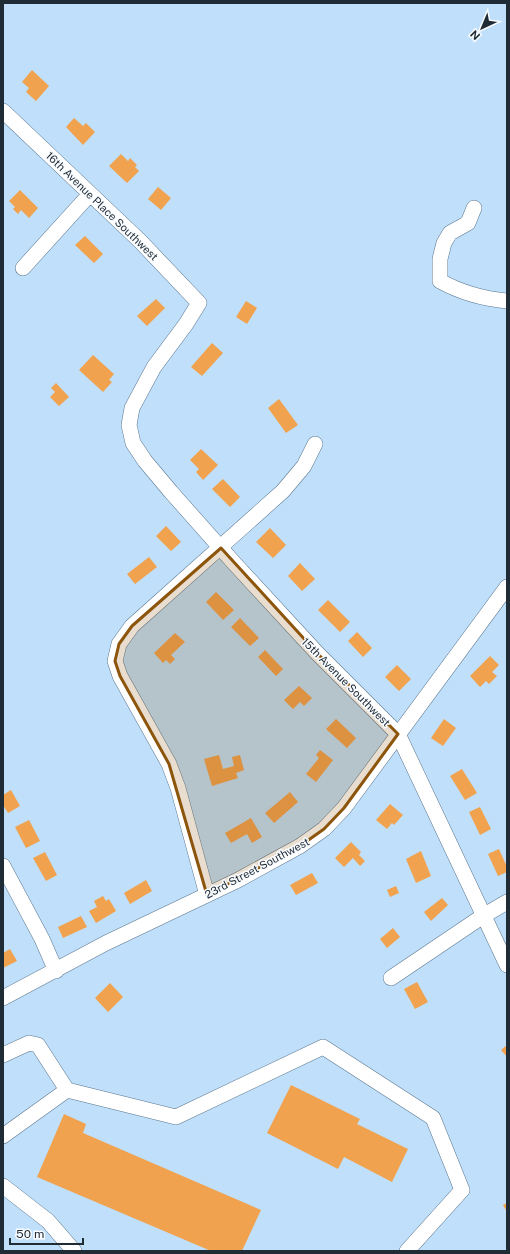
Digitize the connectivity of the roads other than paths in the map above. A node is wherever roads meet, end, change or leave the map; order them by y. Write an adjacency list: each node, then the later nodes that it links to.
1 (3, 111): 2 (street, 16th Avenue Place Southwest)
2 (90, 194): 4 (street); 6 (street, 16th Avenue Place Southwest)
3 (474, 208): 5 (street)
4 (23, 268)
5 (507, 301)
6 (130, 434): 8 (street, 15th Avenue Southwest)
7 (314, 444): 8 (street)
8 (221, 548): 10 (street, 15th Avenue Southwest); 12 (street)
9 (507, 587): 10 (street, 23rd Street Southwest)
10 (398, 734): 12 (street, 23rd Street Southwest); 14 (street, 15th Avenue Southwest)
11 (3, 866): 16 (street)
12 (207, 895): 16 (street, 23rd Street Southwest)
13 (507, 902): 14 (street)
14 (483, 916): 15 (street, 15th Avenue Southwest); 17 (street)
15 (507, 965)
16 (56, 971): 18 (street, 23rd Street Southwest)
17 (391, 978)
18 (3, 998)
19 (3, 1055): 20 (street)
20 (67, 1090): 21 (street); 24 (street)
21 (3, 1136)
22 (3, 1186): 23 (street)
23 (74, 1251)
24 (407, 1251)

